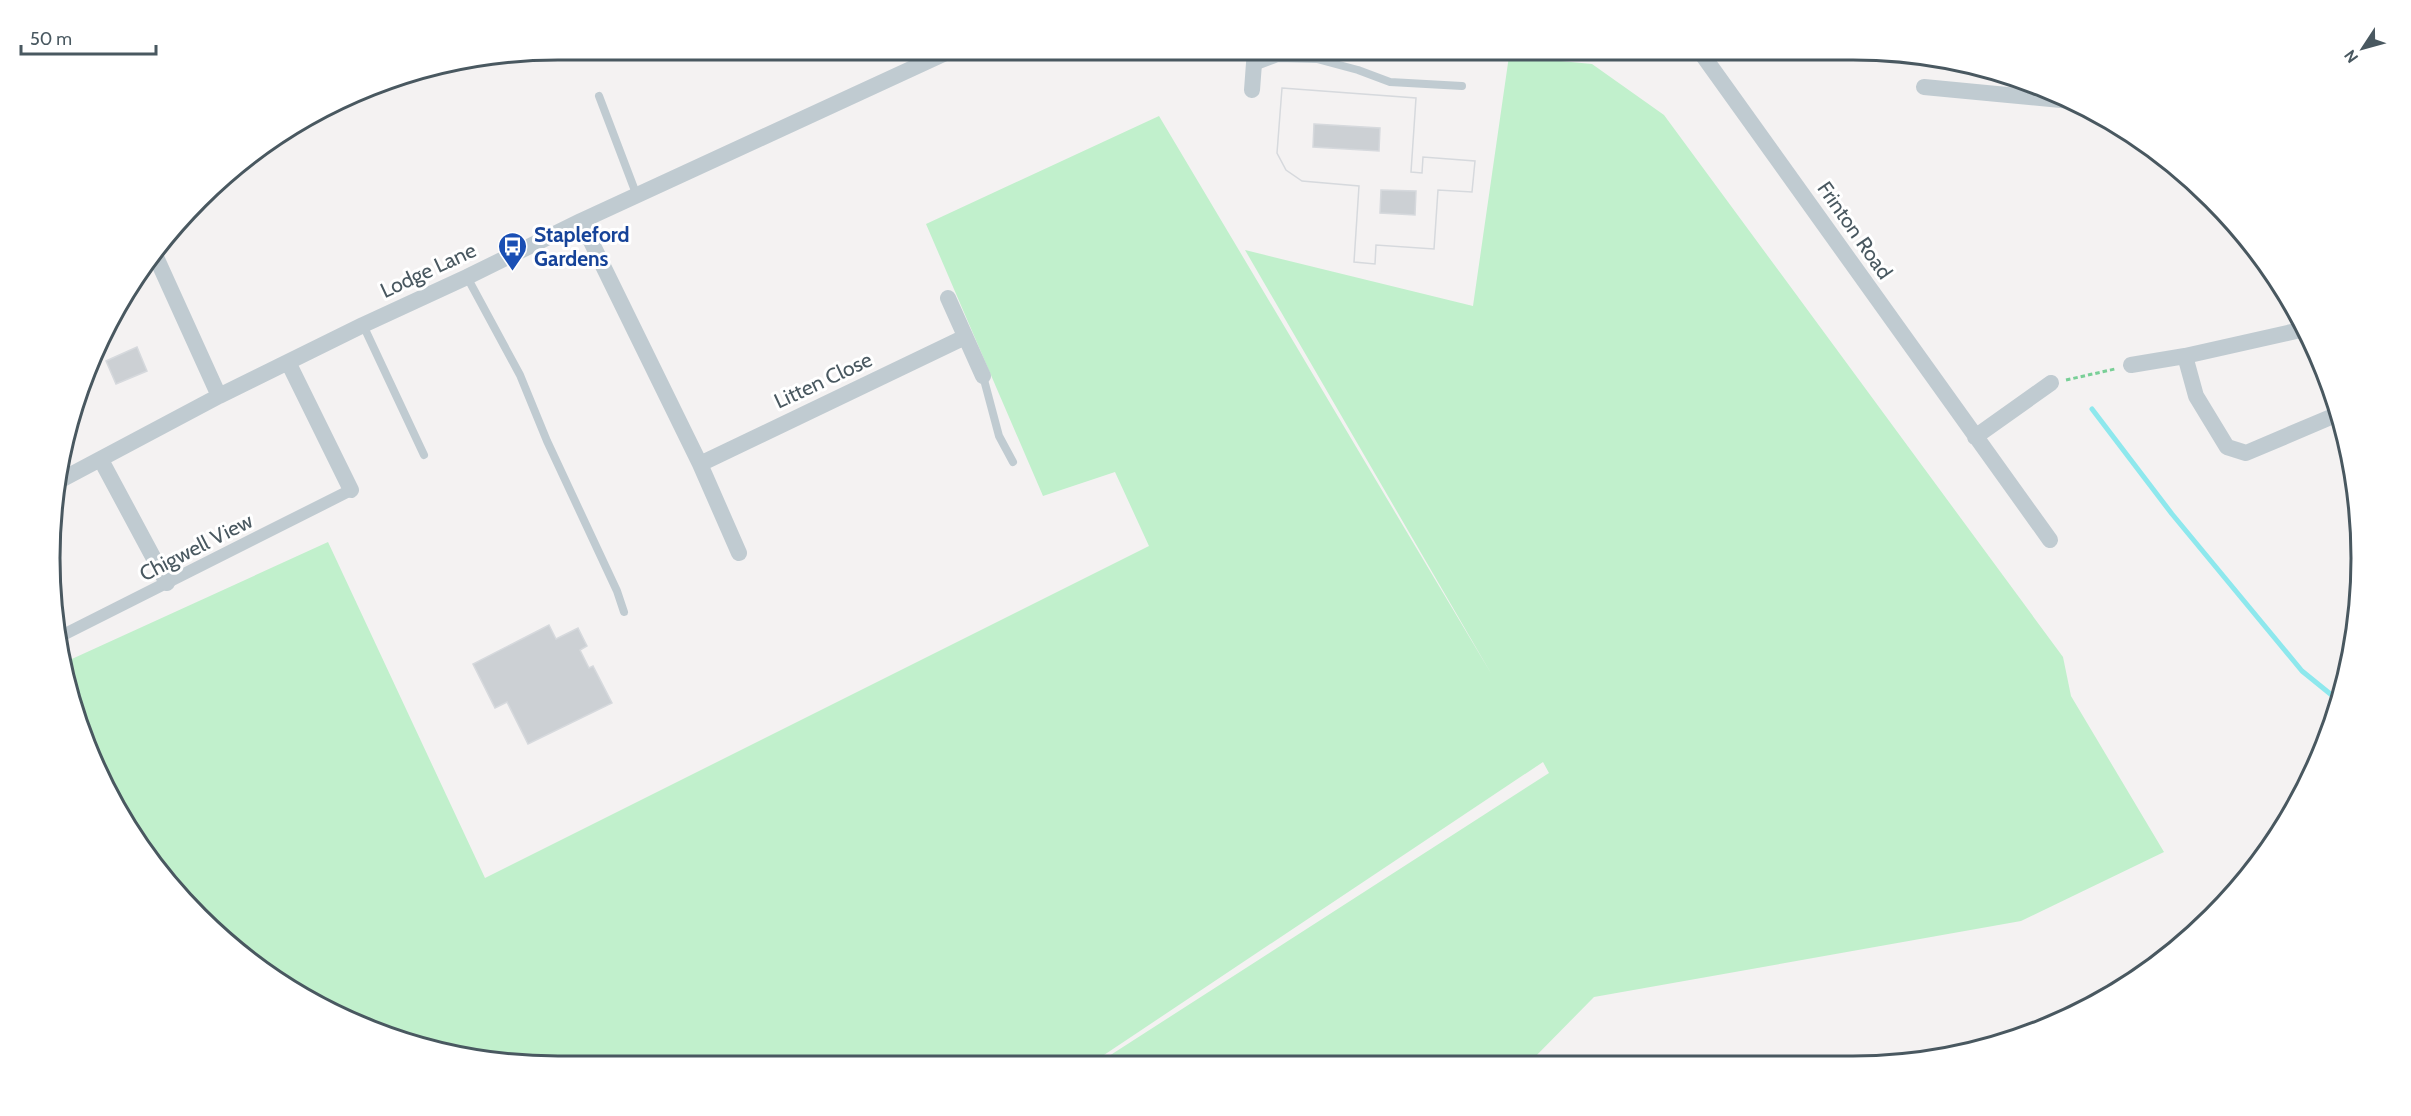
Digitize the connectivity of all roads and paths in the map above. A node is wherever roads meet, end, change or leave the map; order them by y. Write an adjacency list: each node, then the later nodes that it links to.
1 (930, 60): 12 (street, Lodge Lane)
2 (1254, 60): 6 (street)
3 (1273, 60): 6 (lane)
4 (1321, 60): 7 (lane)
5 (1706, 60): 27 (street, Frinton Road)
6 (1254, 67): 9 (street)
7 (1462, 86)
8 (1924, 87): 11 (street)
9 (1252, 90)
10 (599, 96): 12 (lane)
11 (2045, 99)
12 (637, 196): 13 (street, Lodge Lane)
13 (581, 221): 15 (street, Lodge Lane); 31 (street)
14 (158, 262): 25 (street)
15 (467, 277): 17 (street, Lodge Lane); 37 (lane)
16 (948, 298): 19 (street)
17 (363, 325): 21 (street, Lodge Lane); 28 (lane)
18 (2296, 331): 20 (street)
19 (965, 337): 23 (street); 31 (street, Litten Close)
20 (2185, 356): 22 (street); 26 (street)
21 (288, 362): 25 (street, Lodge Lane); 33 (street)
22 (2131, 365): 24 (path)
23 (983, 376): 30 (lane)
24 (2052, 383): 27 (street)
25 (219, 396): 29 (street, Lodge Lane)
26 (2331, 417)
27 (1975, 437): 34 (street, Frinton Road)
28 (424, 455)
29 (101, 460): 32 (street, Lodge Lane); 36 (street)
30 (1013, 462)
31 (700, 464): 35 (street)
32 (67, 477)
33 (351, 490): 36 (street, Chigwell View)
34 (2050, 540)
35 (739, 553)
36 (167, 583): 38 (street, Chigwell View)
37 (624, 612)
38 (66, 634)

